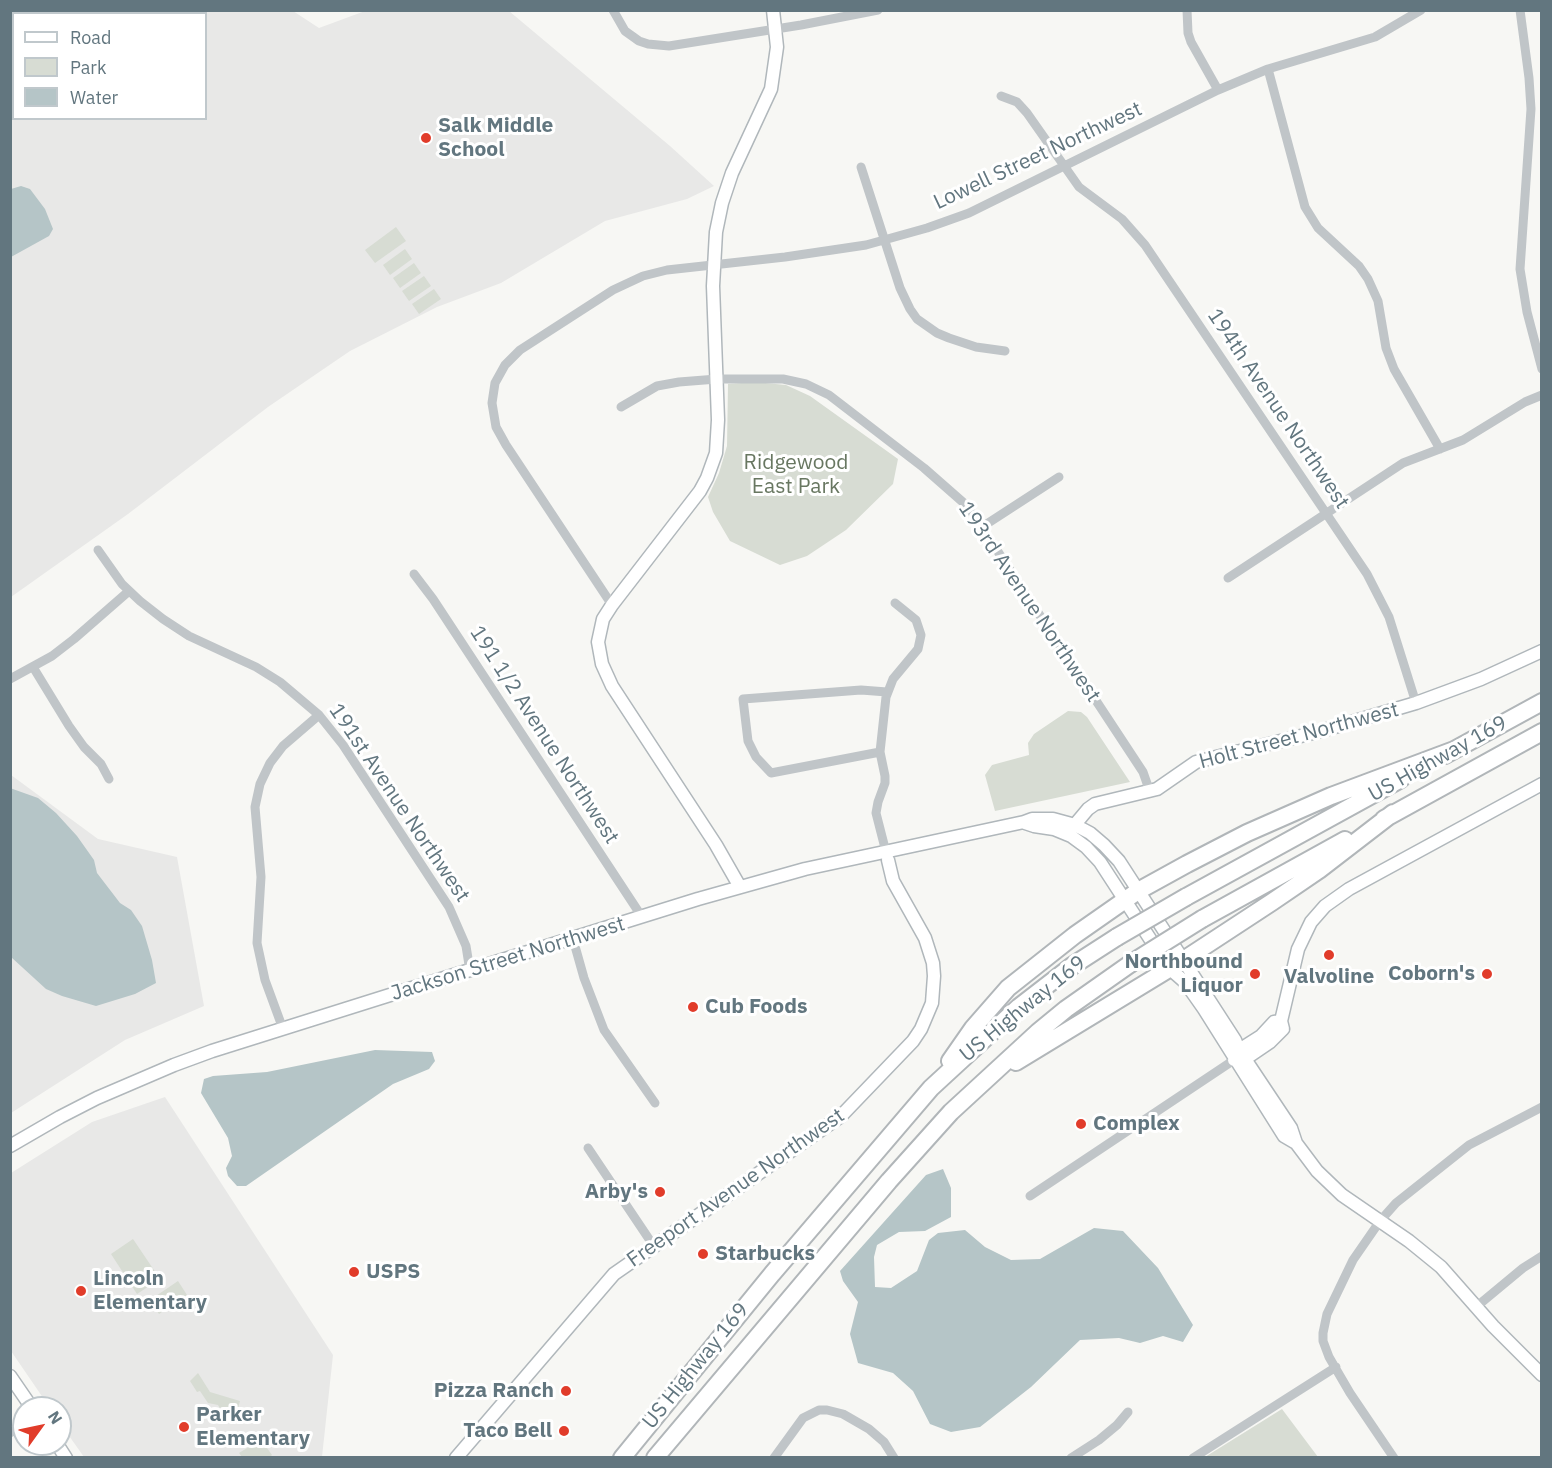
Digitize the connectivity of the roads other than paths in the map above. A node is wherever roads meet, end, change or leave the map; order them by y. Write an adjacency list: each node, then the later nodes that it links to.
1 (613, 10): 7 (street)
2 (773, 10): 7 (street)
3 (878, 10): 7 (street)
4 (1187, 10): 9 (street)
5 (1421, 10): 8 (street, Lowell Street Northwest)
6 (1520, 10): 16 (street)
7 (776, 29): 14 (street)
8 (1268, 69): 9 (street, Lowell Street Northwest); 20 (street)
9 (1218, 90): 12 (street, Lowell Street Northwest)
10 (1001, 96): 12 (street, 194th Avenue Northwest)
11 (861, 167): 13 (street)
12 (1063, 167): 13 (street, Lowell Street Northwest); 22 (street, 194th Avenue Northwest)
13 (886, 240): 14 (street, Lowell Street Northwest); 15 (street)
14 (713, 265): 17 (street); 29 (street, Lowell Street Northwest)
15 (1005, 351)
16 (1542, 369)
17 (717, 380): 19 (street, 193rd Avenue Northwest); 23 (street, 193rd Avenue Northwest); 29 (street)
18 (1542, 395): 20 (street)
19 (621, 406)
20 (1440, 449): 22 (street)
21 (1059, 477): 23 (street)
22 (1326, 513): 26 (street); 35 (street, 194th Avenue Northwest)
23 (982, 527): 42 (street, 193rd Avenue Northwest)
24 (98, 550): 27 (street, 191st Avenue Northwest)
25 (414, 574): 48 (street, 191 1/2 Avenue Northwest)
26 (1228, 578)
27 (129, 591): 31 (street); 36 (street, 191st Avenue Northwest)
28 (895, 603): 33 (street)
29 (612, 605): 46 (street)
30 (1542, 651): 35 (street, Holt Street Northwest)
31 (33, 667): 32 (street); 40 (street)
32 (10, 679)
33 (887, 692): 39 (street); 39 (street)
34 (1542, 702): 38 (highway, US Highway 169)
35 (1416, 703): 42 (street, Holt Street Northwest)
36 (319, 715): 51 (street, 191st Avenue Northwest); 52 (street)
37 (1542, 732): 43 (highway, US Highway 169)
38 (1454, 750): 47 (highway); 54 (highway, US Highway 169, bridge)
39 (880, 752): 45 (street)
40 (109, 779)
41 (1542, 784): 53 (street)
42 (1150, 792): 44 (street, Holt Street Northwest)
43 (1394, 813): 50 (highway); 57 (highway, US Highway 169, bridge)
44 (1071, 829): 45 (street, Jackson Street Northwest); 47 (street, Jackson Street Northwest)
45 (887, 855): 46 (street, Jackson Street Northwest); 62 (street, Freeport Avenue Northwest)
46 (740, 887): 48 (street, Jackson Street Northwest)
47 (1131, 895): 50 (street, Jackson Street Northwest); 50 (street, Jackson Street Northwest); 54 (highway)
48 (642, 917): 49 (street, Jackson Street Northwest)
49 (573, 939): 51 (street, Jackson Street Northwest); 55 (street)
50 (1176, 964): 53 (street); 57 (highway)
51 (470, 970): 52 (street, Jackson Street Northwest)
52 (283, 1029): 58 (street, Jackson Street Northwest)
53 (1240, 1056): 60 (street); 61 (street)
54 (931, 1088): 71 (highway, US Highway 169)
55 (655, 1103)
56 (1542, 1107): 61 (street)
57 (951, 1112): 72 (highway, US Highway 169)
58 (10, 1146)
59 (588, 1148): 62 (street)
60 (1030, 1196)
61 (1380, 1221): 64 (street); 65 (street)
62 (653, 1245): 70 (street, Freeport Avenue Northwest)
63 (1542, 1256): 64 (street)
64 (1476, 1307): 66 (street)
65 (1336, 1367): 76 (street); 77 (street)
66 (1542, 1375)
67 (10, 1376): 68 (street)
68 (24, 1396)
69 (1128, 1412): 75 (street)
70 (456, 1458)
71 (622, 1458)
72 (655, 1458)
73 (774, 1458): 74 (street)
74 (894, 1458)
75 (1071, 1458)
76 (1193, 1458)
77 (1394, 1458)

